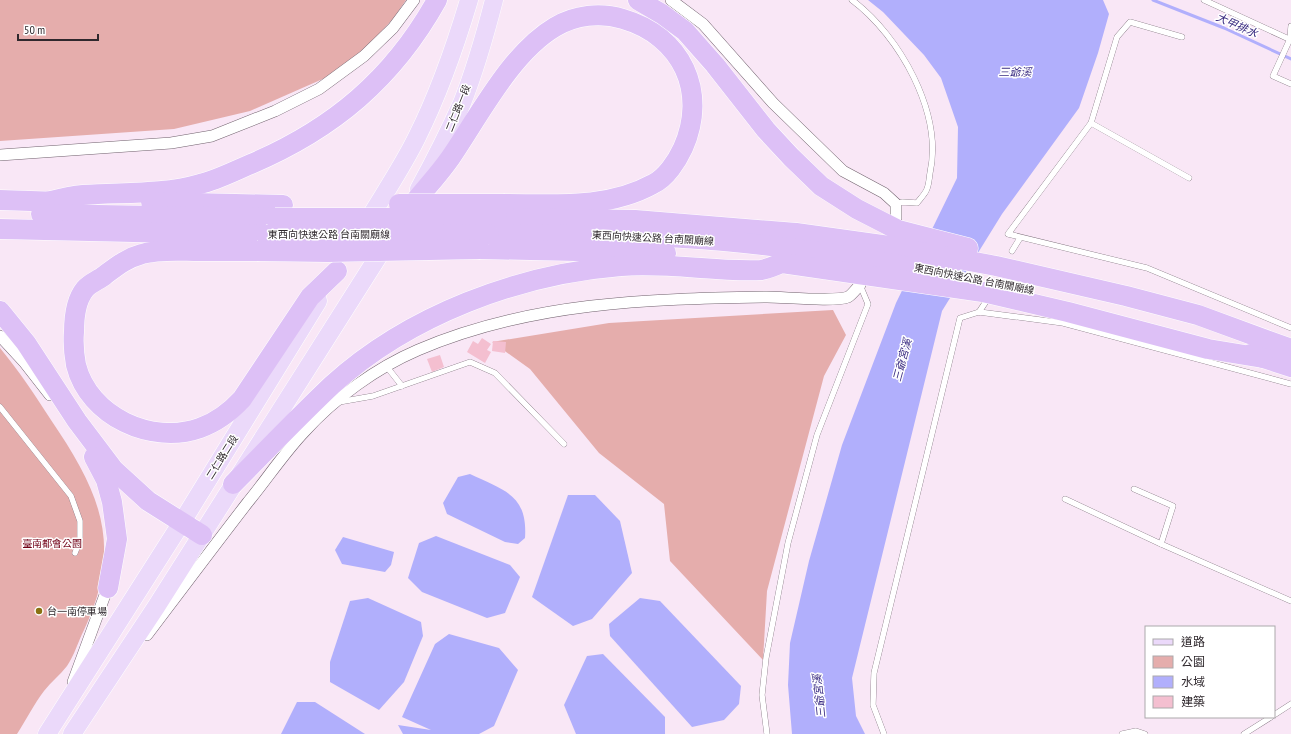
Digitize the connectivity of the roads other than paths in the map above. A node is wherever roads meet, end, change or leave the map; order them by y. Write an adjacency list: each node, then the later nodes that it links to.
1 (414, 0): 14 (street)
2 (437, 0): 17 (highway)
3 (469, 0): 27 (main road, 二仁路二段)
4 (494, 0): 19 (main road, 二仁路一段)
5 (638, 0): 25 (highway)
6 (671, 0): 18 (street)
7 (852, 0): 18 (lane)
8 (1204, 0): 11 (lane)
9 (1291, 26): 11 (lane)
10 (1182, 37): 13 (lane)
11 (1290, 39): 12 (lane)
12 (1291, 84)
13 (1091, 123): 15 (lane); 24 (lane)
14 (0, 155)
15 (1189, 178)
16 (0, 200): 17 (highway)
17 (47, 202): 22 (highway)
18 (896, 204): 25 (street)
19 (408, 210): 21 (highway); 42 (main road)
20 (0, 213): 22 (highway, 東西向快速公路 台南關廟線)
21 (493, 226): 22 (highway, 東西向快速公路 台南關廟線, bridge); 22 (highway, bridge); 25 (highway, 東西向快速公路 台南關廟線); 26 (highway)
22 (270, 227): 23 (highway, 東西向快速公路 台南關廟線); 27 (highway)
23 (0, 229)
24 (1020, 238): 28 (lane); 31 (lane)
25 (883, 253): 26 (highway); 28 (highway, 東西向快速公路 台南關廟線); 28 (highway); 34 (street); 58 (lane)
26 (782, 263): 42 (highway)
27 (337, 271): 45 (main road, 二仁路二段)
28 (995, 275): 30 (lane); 33 (highway); 35 (highway, 東西向快速公路 台南關廟線)
29 (0, 311): 40 (highway)
30 (979, 312): 36 (lane); 59 (lane)
31 (1291, 328)
32 (0, 336): 49 (street)
33 (1291, 348)
34 (387, 367): 37 (lane); 38 (street)
35 (1291, 367)
36 (1291, 384)
37 (402, 386): 38 (lane); 41 (lane)
38 (335, 402): 57 (street)
39 (0, 407): 48 (lane)
40 (77, 421): 45 (highway); 49 (highway)
41 (564, 444)
42 (233, 484): 46 (main road)
43 (1134, 489): 47 (lane)
44 (1065, 499): 47 (lane)
45 (182, 522): 46 (highway); 52 (main road, 二仁路二段)
46 (202, 534): 56 (main road)
47 (1161, 544): 50 (lane)
48 (75, 553)
49 (108, 588): 52 (street)
50 (1291, 601)
51 (1291, 704): 53 (lane)
52 (65, 706): 55 (main road, 二仁路二段)
53 (1275, 714)
54 (1269, 718): 62 (lane)
55 (47, 734)
56 (72, 734)
57 (79, 734)
58 (767, 734)
59 (884, 734)
60 (1122, 734): 61 (lane)
61 (1145, 734)
62 (1244, 734)

